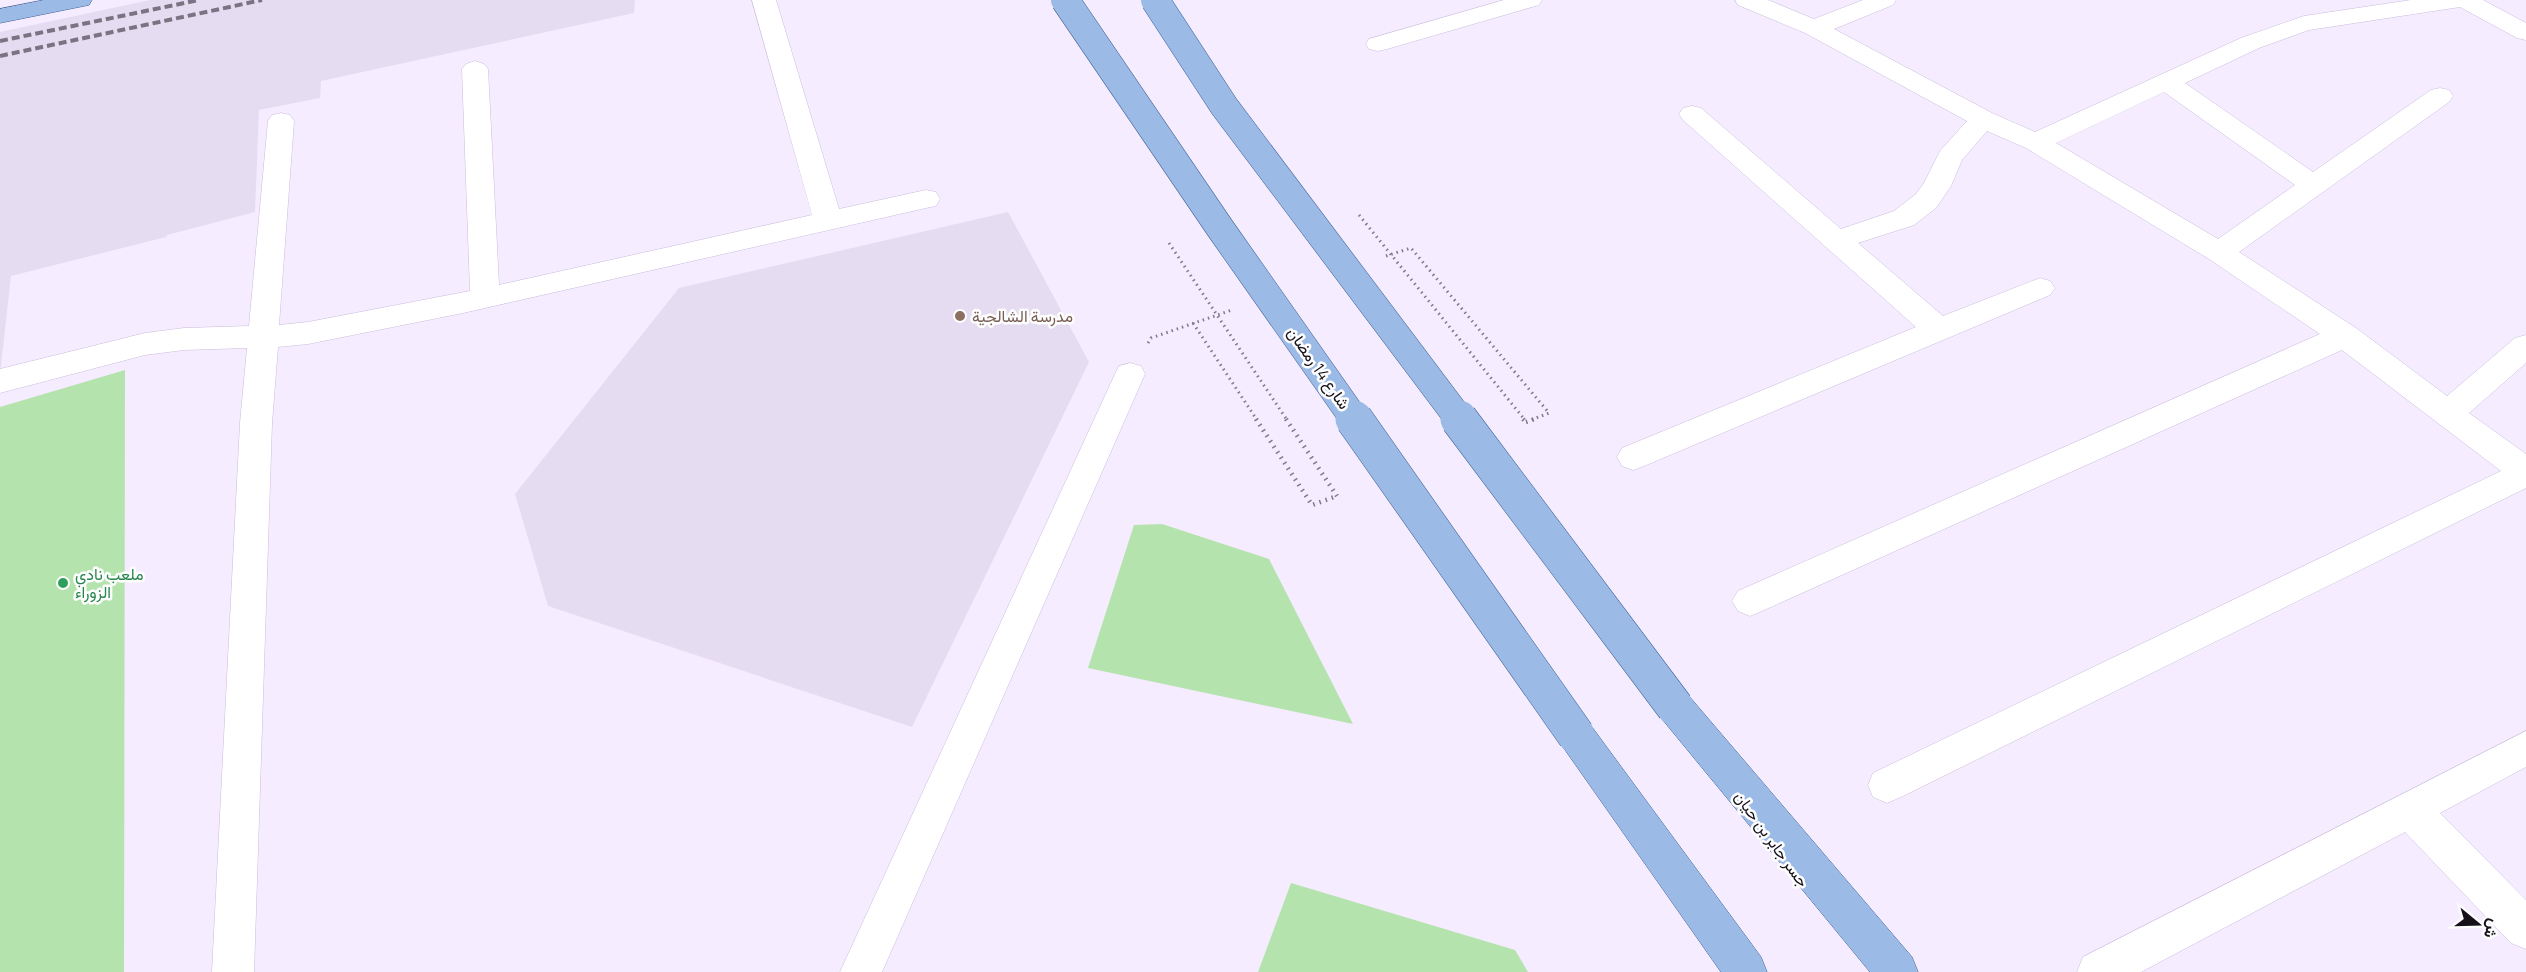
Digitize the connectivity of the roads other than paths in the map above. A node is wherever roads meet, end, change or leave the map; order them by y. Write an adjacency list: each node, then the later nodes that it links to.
1 (80, 0): 9 (main road)
2 (764, 0): 22 (street)
3 (1065, 0): 38 (main road, شارع 14 رمضان, bridge)
4 (1155, 0): 37 (main road, bridge)
5 (1530, 0): 12 (street)
6 (1747, 0): 10 (street)
7 (1884, 0): 10 (street)
8 (2463, 0): 11 (street); 14 (street)
9 (0, 16)
10 (1814, 28): 17 (street)
11 (2526, 33)
12 (1378, 44)
13 (476, 69): 26 (street)
14 (2165, 81): 19 (street); 20 (street)
15 (2440, 96): 20 (street)
16 (1692, 114): 23 (street)
17 (1983, 119): 19 (street); 23 (street)
18 (281, 121): 29 (street)
19 (2035, 142): 24 (street)
20 (2313, 185): 24 (street)
21 (926, 199): 22 (street)
22 (828, 221): 26 (street)
23 (1838, 240): 27 (street)
24 (2219, 252): 28 (street)
25 (2040, 288): 27 (street)
26 (485, 298): 29 (street)
27 (1940, 331): 34 (street)
28 (2345, 336): 33 (street); 36 (street)
29 (264, 339): 32 (street); 43 (street)
30 (2526, 346): 33 (street)
31 (1130, 375): 44 (street)
32 (0, 381)
33 (2448, 413): 35 (street)
34 (1633, 457)
35 (2526, 473): 40 (street)
36 (1750, 601)
37 (1675, 707): 47 (main road, جسر جابر بن حيان); 48 (main road)
38 (1576, 735): 45 (main road); 46 (main road)
39 (2526, 748): 41 (street)
40 (1887, 785)
41 (2409, 809): 42 (street); 49 (street)
42 (2526, 929)
43 (233, 972)
44 (861, 972)
45 (1719, 972)
46 (1746, 972)
47 (1869, 972)
48 (1897, 972)
49 (2098, 972)

